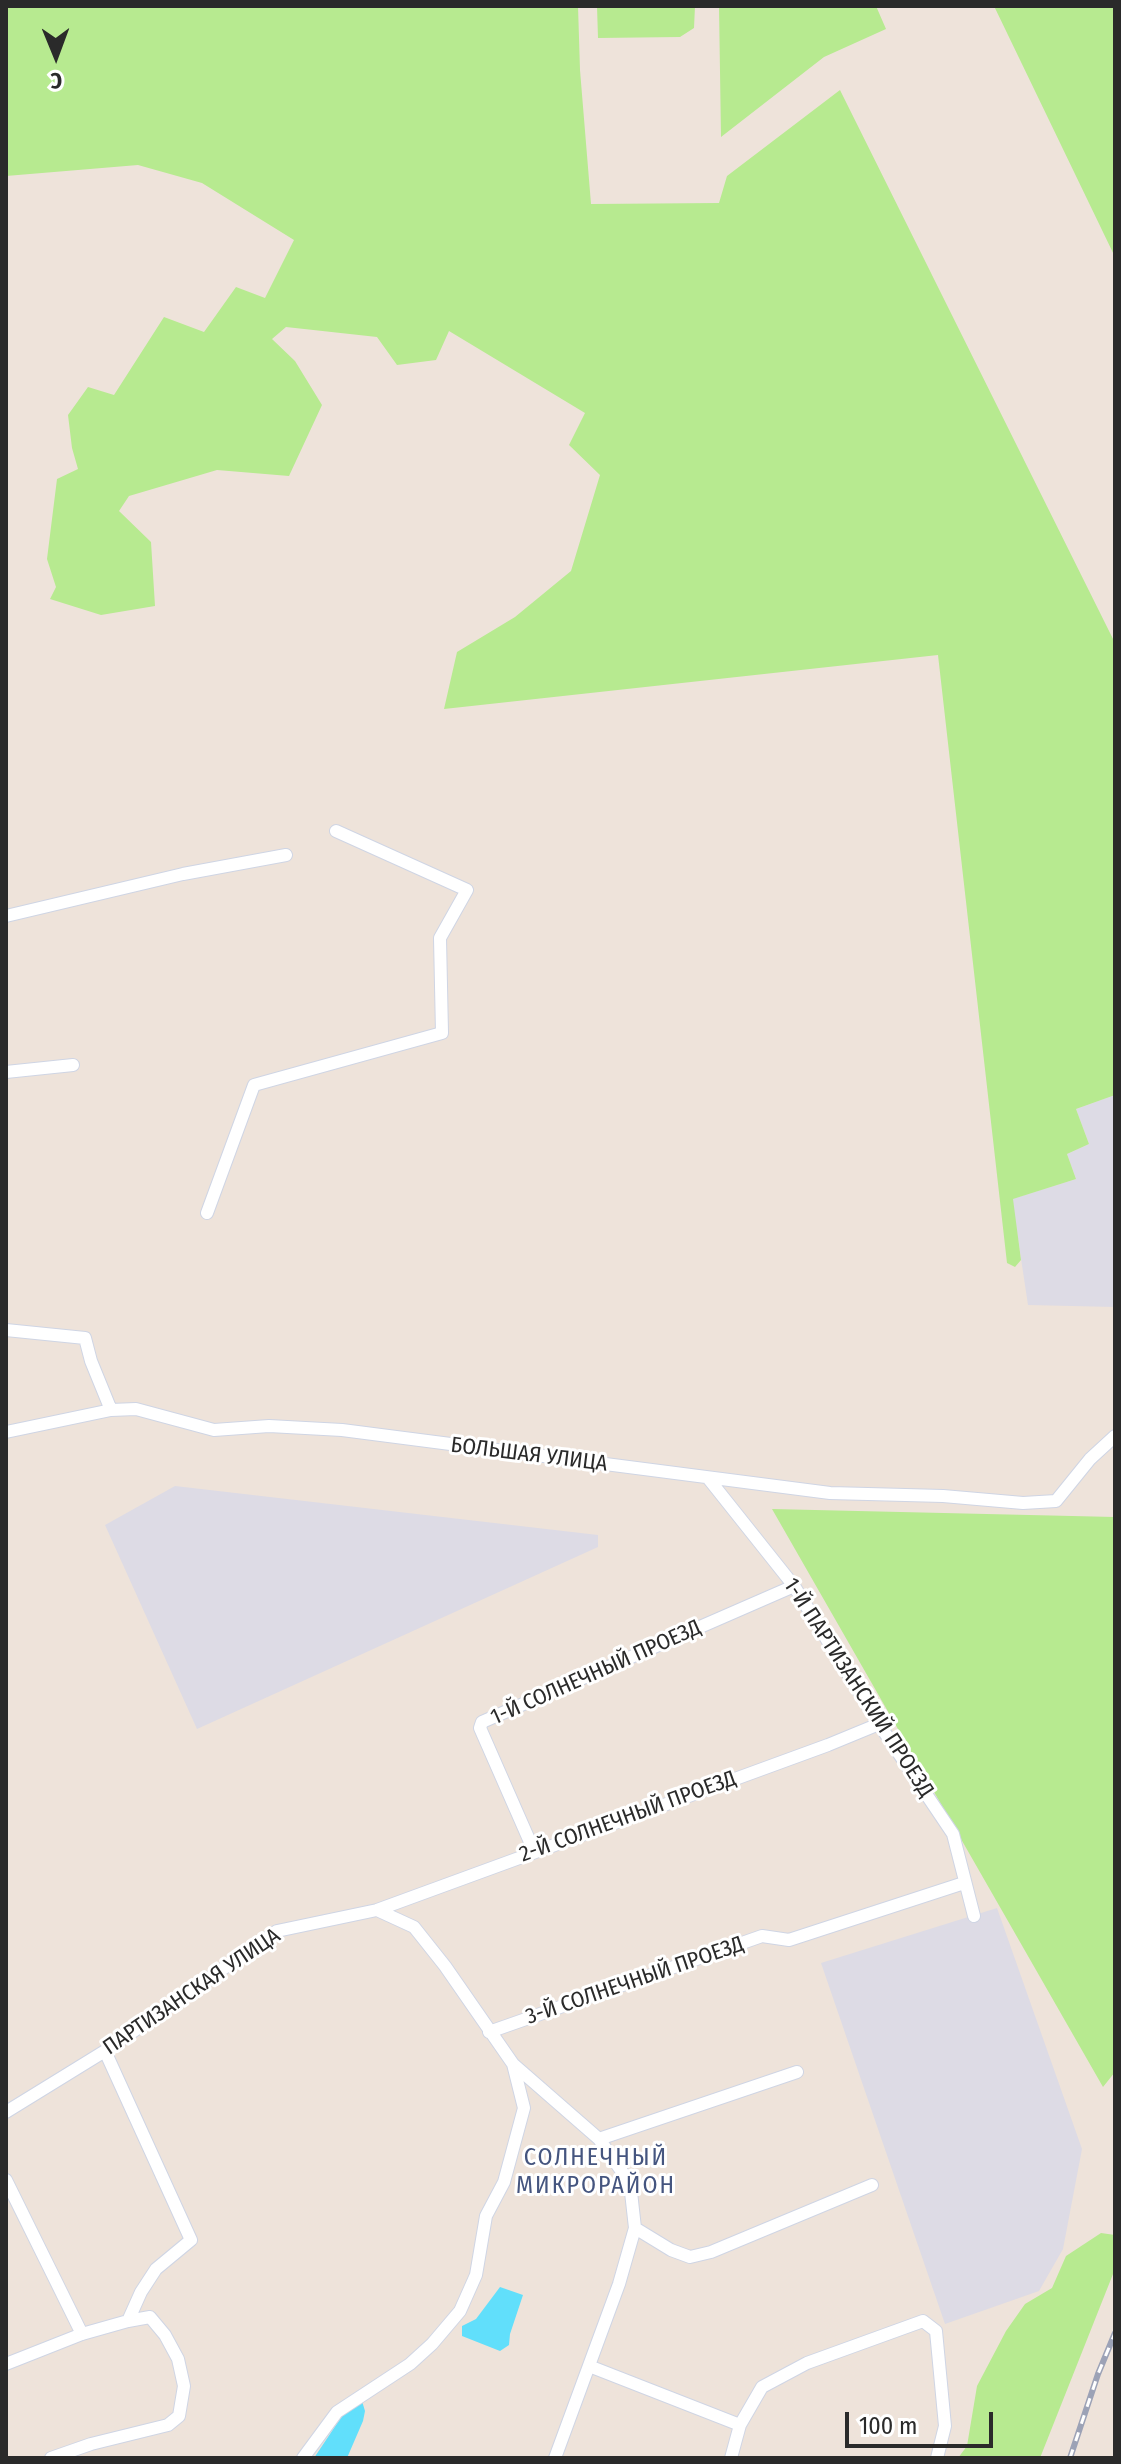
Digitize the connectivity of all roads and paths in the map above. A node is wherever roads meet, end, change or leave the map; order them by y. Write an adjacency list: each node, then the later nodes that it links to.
1 (336, 831): 6 (street)
2 (286, 855): 3 (street)
3 (6, 916)
4 (73, 1065): 5 (street)
5 (6, 1072)
6 (207, 1213)
7 (6, 1330): 8 (street)
8 (111, 1410): 9 (street, БОЛЬШАЯ УЛИЦА); 11 (street, БОЛЬШАЯ УЛИЦА)
9 (6, 1432)
10 (1115, 1436): 11 (street, БОЛЬШАЯ УЛИЦА)
11 (708, 1478): 12 (street, 1-Й ПАРТИЗАНСКИЙ ПРОЕЗД)
12 (794, 1586): 13 (street, 1-Й ПАРТИЗАНСКИЙ ПРОЕЗД); 14 (street, 1-Й СОЛНЕЧНЫЙ ПРОЕЗД)
13 (879, 1724): 14 (street, 2-Й СОЛНЕЧНЫЙ ПРОЕЗД); 15 (street, 1-Й ПАРТИЗАНСКИЙ ПРОЕЗД)
14 (534, 1851): 16 (street, 2-Й СОЛНЕЧНЫЙ ПРОЕЗД)
15 (964, 1883): 17 (street, 1-Й ПАРТИЗАНСКИЙ ПРОЕЗД); 18 (street, 3-Й СОЛНЕЧНЫЙ ПРОЕЗД)
16 (377, 1910): 18 (street); 19 (street, ПАРТИЗАНСКАЯ УЛИЦА)
17 (974, 1916)
18 (489, 2032): 20 (street)
19 (105, 2051): 22 (street, ПАРТИЗАНСКАЯ УЛИЦА); 27 (street)
20 (513, 2064): 23 (street); 33 (street)
21 (797, 2072): 23 (street)
22 (6, 2112)
23 (599, 2139): 26 (street)
24 (6, 2180): 28 (street)
25 (872, 2185): 26 (street)
26 (635, 2228): 30 (street)
27 (128, 2321): 28 (street); 32 (street)
28 (82, 2334): 29 (street)
29 (6, 2364)
30 (589, 2366): 31 (street); 34 (street)
31 (740, 2425): 35 (street); 36 (street)
32 (51, 2458)
33 (303, 2458)
34 (555, 2458)
35 (731, 2458)
36 (937, 2458)

